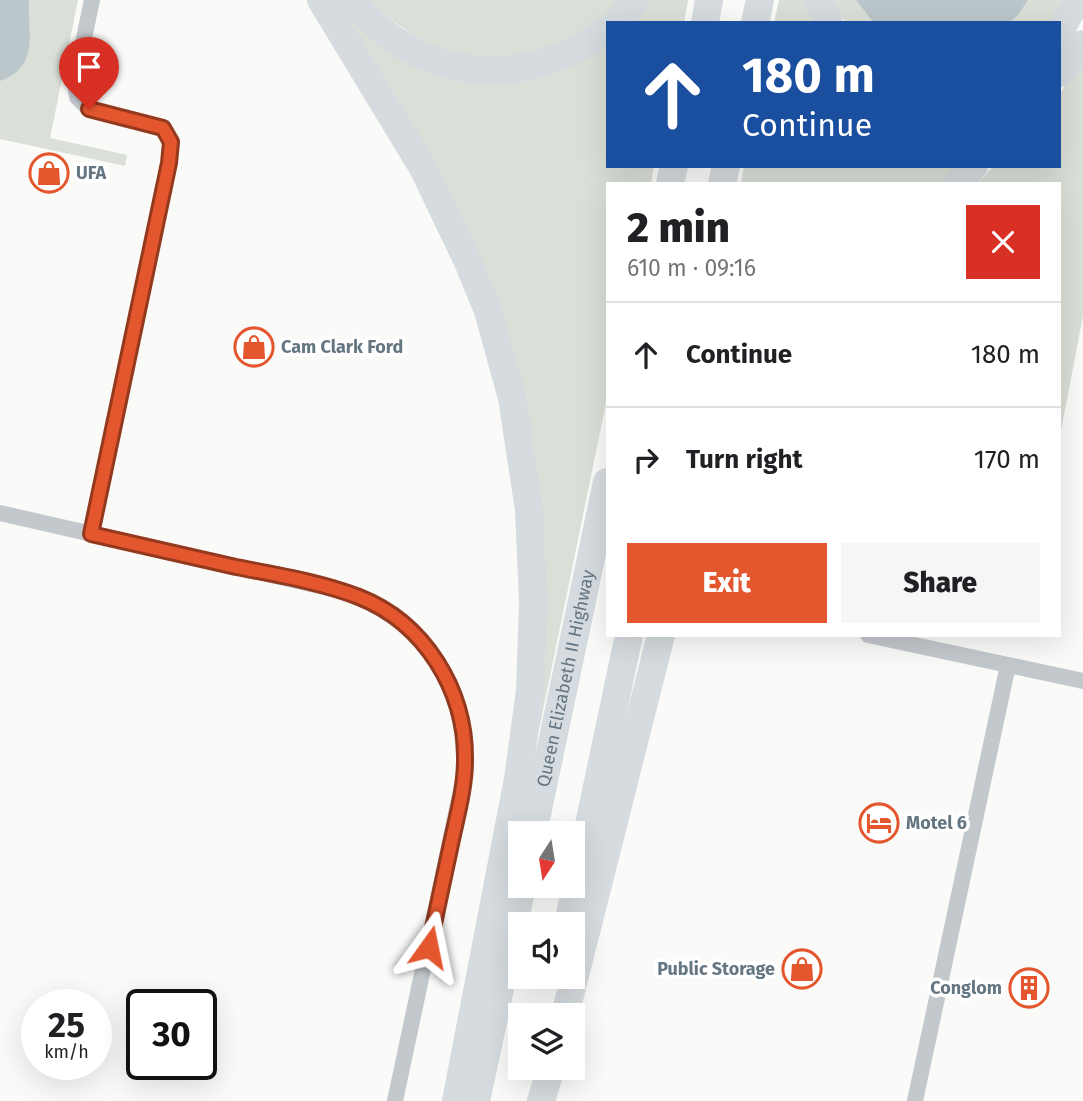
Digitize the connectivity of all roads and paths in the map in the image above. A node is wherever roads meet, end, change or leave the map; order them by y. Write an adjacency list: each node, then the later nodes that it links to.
1 (92, 0): 21 (street)
2 (321, 0): 34 (highway)
3 (352, 0): 14 (highway)
4 (636, 0): 9 (highway)
5 (709, 0): 10 (highway)
6 (760, 0): 11 (highway)
7 (818, 0): 12 (highway)
8 (1077, 0): 13 (highway)
9 (619, 21)
10 (705, 21)
11 (755, 21)
12 (828, 21)
13 (1061, 29)
14 (606, 31)
15 (1083, 44): 16 (highway)
16 (1061, 71)
17 (972, 168): 18 (highway)
18 (960, 182)
19 (606, 487): 27 (highway, Queen Elizabeth II Highway)
20 (0, 513): 21 (street)
21 (91, 534): 33 (street)
22 (629, 637): 29 (highway)
23 (660, 637): 30 (highway)
24 (877, 637): 25 (street)
25 (1008, 665): 26 (street); 38 (street)
26 (1083, 681)
27 (536, 821)
28 (519, 898): 35 (highway)
29 (571, 912)
30 (568, 1003)
31 (535, 1080): 36 (highway)
32 (547, 1080): 37 (highway)
33 (395, 1101)
34 (456, 1101)
35 (476, 1101)
36 (531, 1101)
37 (541, 1101)
38 (915, 1101)

